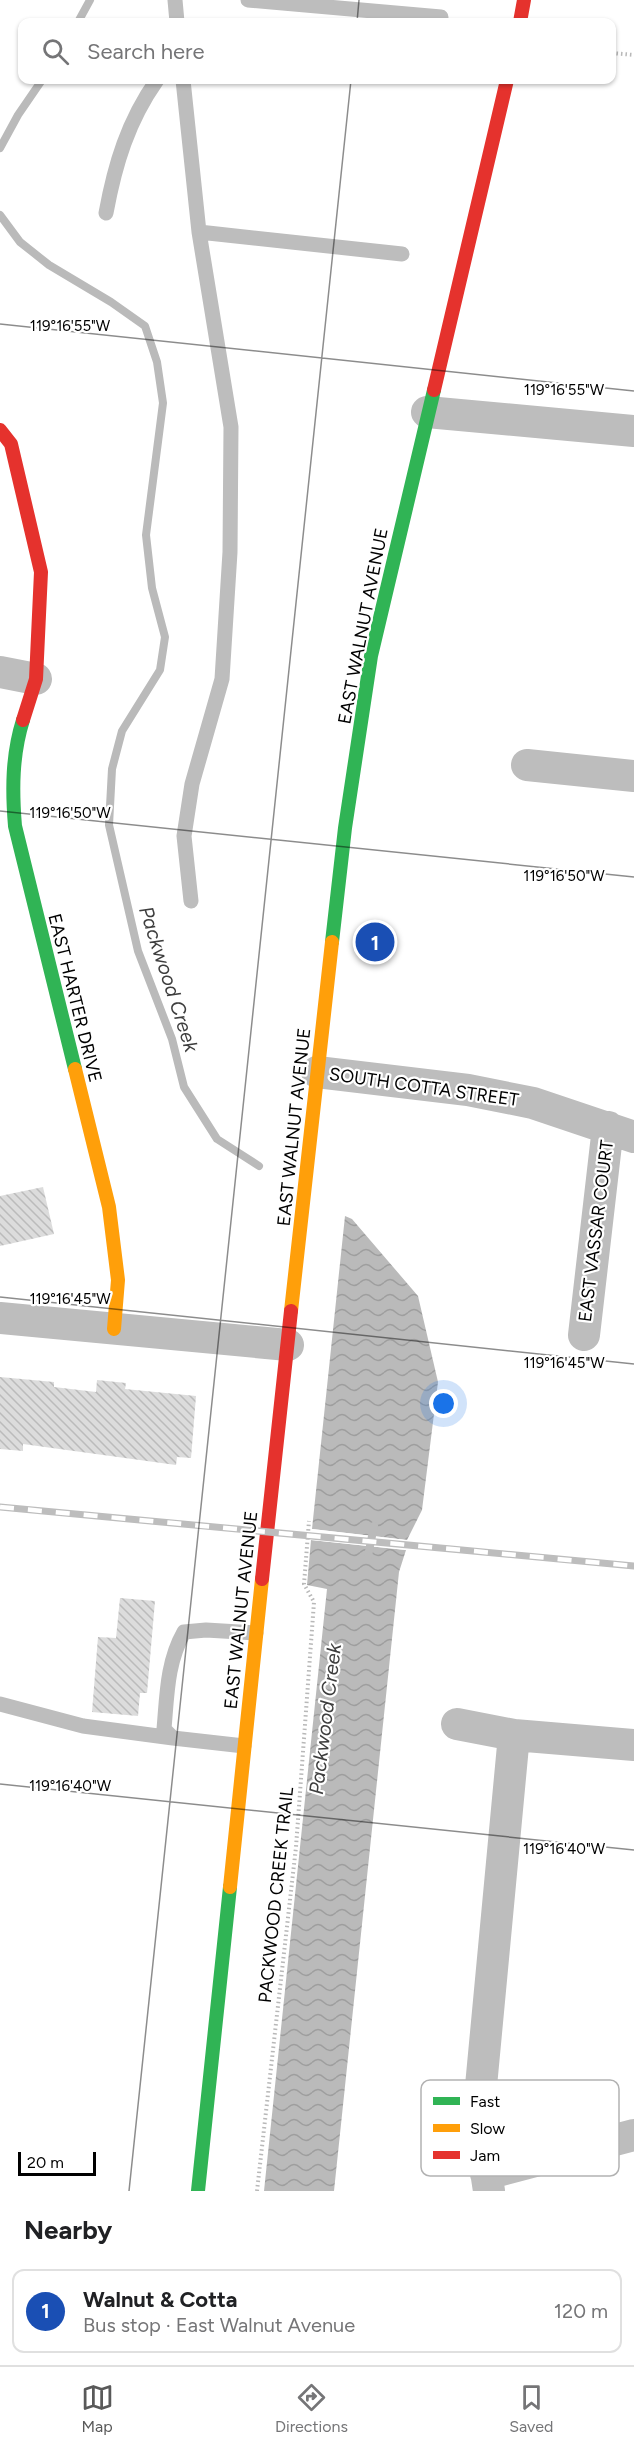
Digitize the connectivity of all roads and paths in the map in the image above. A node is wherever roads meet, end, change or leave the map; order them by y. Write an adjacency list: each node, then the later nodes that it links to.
1 (175, 0): 5 (lane)
2 (248, 0): 4 (lane)
3 (524, 0): 6 (main road)
4 (441, 17)
5 (177, 18)
6 (521, 18)
7 (616, 53): 8 (path)
8 (634, 55)
9 (154, 84): 12 (lane)
10 (183, 84): 13 (lane)
11 (506, 84): 15 (main road, EAST WALNUT AVENUE)
12 (106, 213)
13 (199, 232): 14 (lane); 22 (lane)
14 (402, 254)
15 (427, 412): 17 (street); 23 (main road, EAST WALNUT AVENUE)
16 (0, 430): 19 (main road, EAST HARTER DRIVE)
17 (634, 431)
18 (0, 672): 19 (street)
19 (36, 679): 26 (main road, EAST HARTER DRIVE)
20 (527, 765): 21 (street)
21 (634, 776)
22 (191, 900)
23 (317, 1072): 24 (street, SOUTH COTTA STREET); 28 (main road, EAST WALNUT AVENUE)
24 (621, 1132): 27 (street, EAST VASSAR COURT)
25 (0, 1318): 26 (street)
26 (114, 1329): 28 (street)
27 (584, 1335)
28 (288, 1345): 30 (main road, EAST WALNUT AVENUE)
29 (309, 1521): 43 (path, PACKWOOD CREEK TRAIL)
30 (256, 1634): 34 (lane); 36 (main road, EAST WALNUT AVENUE)
31 (0, 1704): 34 (lane)
32 (457, 1724): 33 (street)
33 (514, 1735): 35 (street); 37 (street)
34 (173, 1738): 36 (lane)
35 (634, 1744)
36 (244, 1746): 42 (main road, EAST WALNUT AVENUE)
37 (482, 2080)
38 (634, 2135): 39 (street)
39 (619, 2140)
40 (507, 2176): 41 (street)
41 (488, 2182)
42 (198, 2191)
43 (256, 2191)

